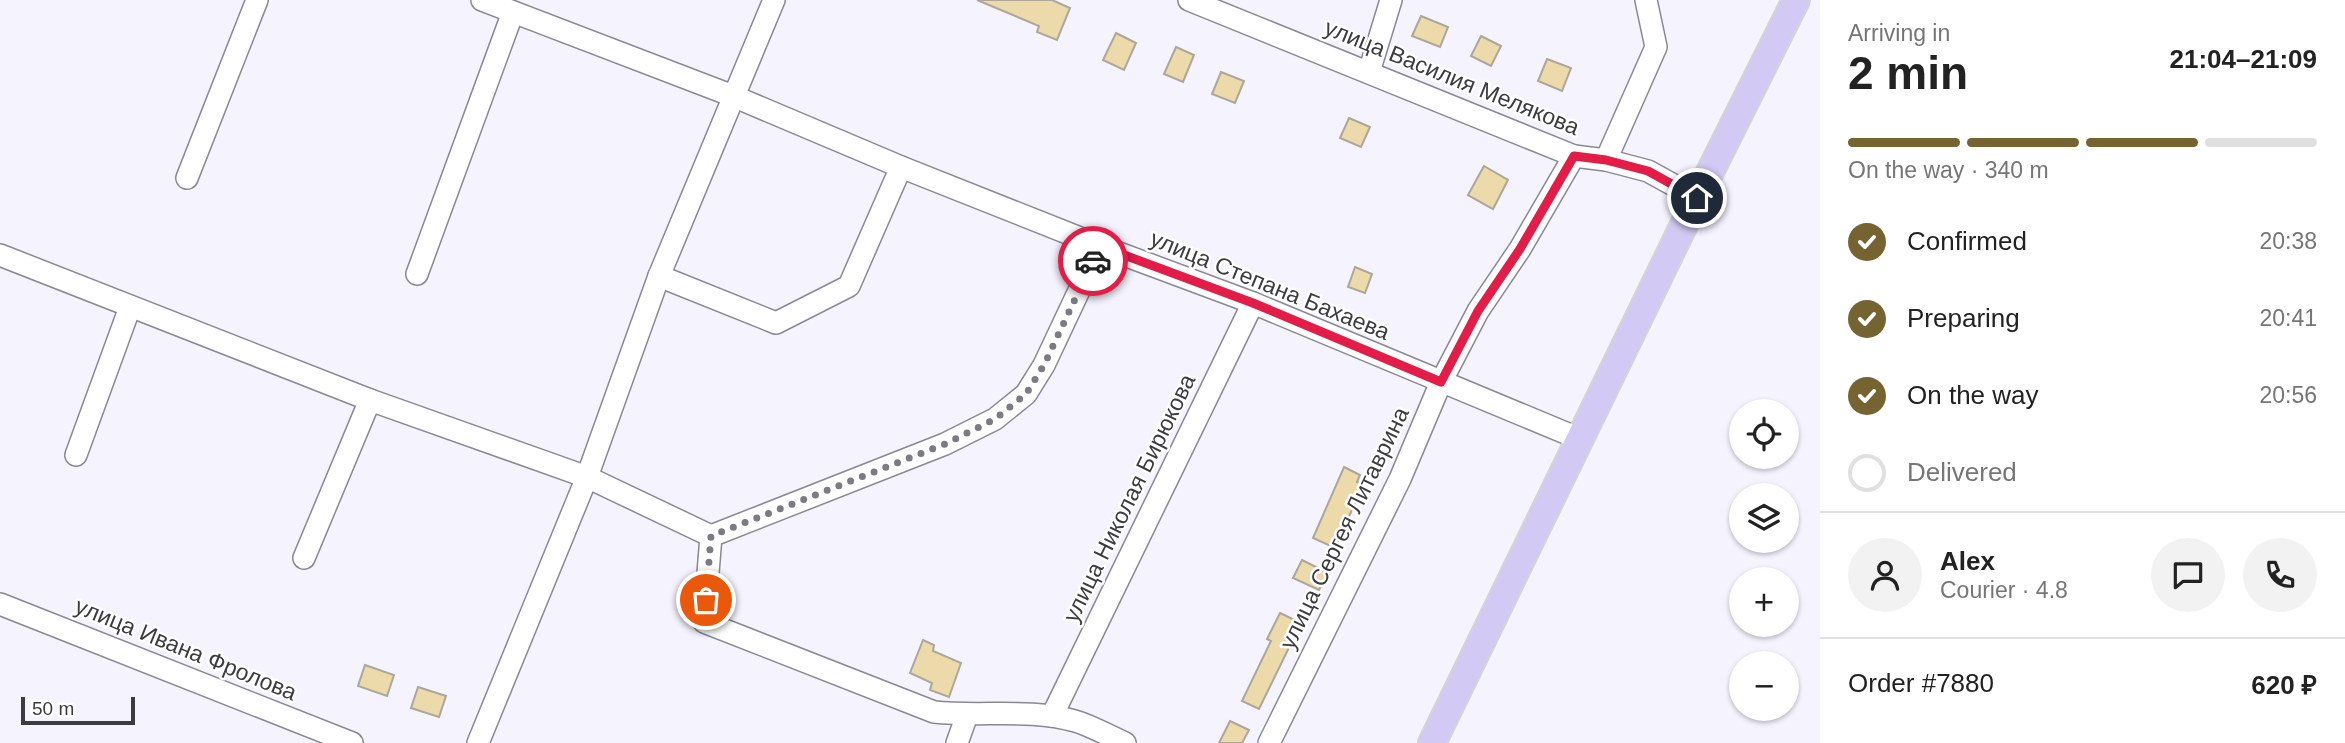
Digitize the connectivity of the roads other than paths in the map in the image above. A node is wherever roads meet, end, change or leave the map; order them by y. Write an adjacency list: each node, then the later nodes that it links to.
1 (257, 0): 14 (street)
2 (482, 0): 8 (street, улица Степана Бахаева)
3 (774, 0): 10 (street)
4 (1189, 0): 9 (street, улица Василия Мелякова)
5 (1391, 0): 9 (street)
6 (1646, 0): 12 (street)
7 (1796, 0): 15 (main road)
8 (513, 12): 10 (street, улица Степана Бахаева); 18 (street)
9 (1369, 72): 11 (street, улица Василия Мелякова)
10 (733, 96): 13 (street, улица Степана Бахаева); 19 (street)
11 (1574, 156): 12 (street, улица Василия Мелякова); 22 (street, улица Сергея Литаврина)
12 (1606, 160): 15 (street, улица Василия Мелякова)
13 (901, 167): 16 (street, улица Степана Бахаева); 19 (street)
14 (187, 178)
15 (1697, 198): 24 (main road)
16 (1100, 246): 20 (street, улица Степана Бахаева); 27 (street)
17 (0, 256): 21 (street)
18 (417, 274)
19 (659, 276): 26 (street)
20 (1253, 303): 22 (street, улица Степана Бахаева); 31 (street, улица Николая Бирюкова)
21 (130, 307): 23 (street); 25 (street)
22 (1441, 382): 24 (street, улица Степана Бахаева); 36 (street, улица Сергея Литаврина)
23 (370, 400): 26 (street); 28 (street)
24 (1580, 439): 37 (main road)
25 (76, 455)
26 (587, 477): 27 (street); 33 (street)
27 (711, 536): 30 (street)
28 (304, 558)
29 (0, 604): 32 (street, улица Ивана Фролова)
30 (967, 715): 31 (street); 34 (street)
31 (1052, 716): 35 (street)
32 (352, 743)
33 (478, 743)
34 (957, 743)
35 (1125, 743)
36 (1269, 743)
37 (1432, 743)

